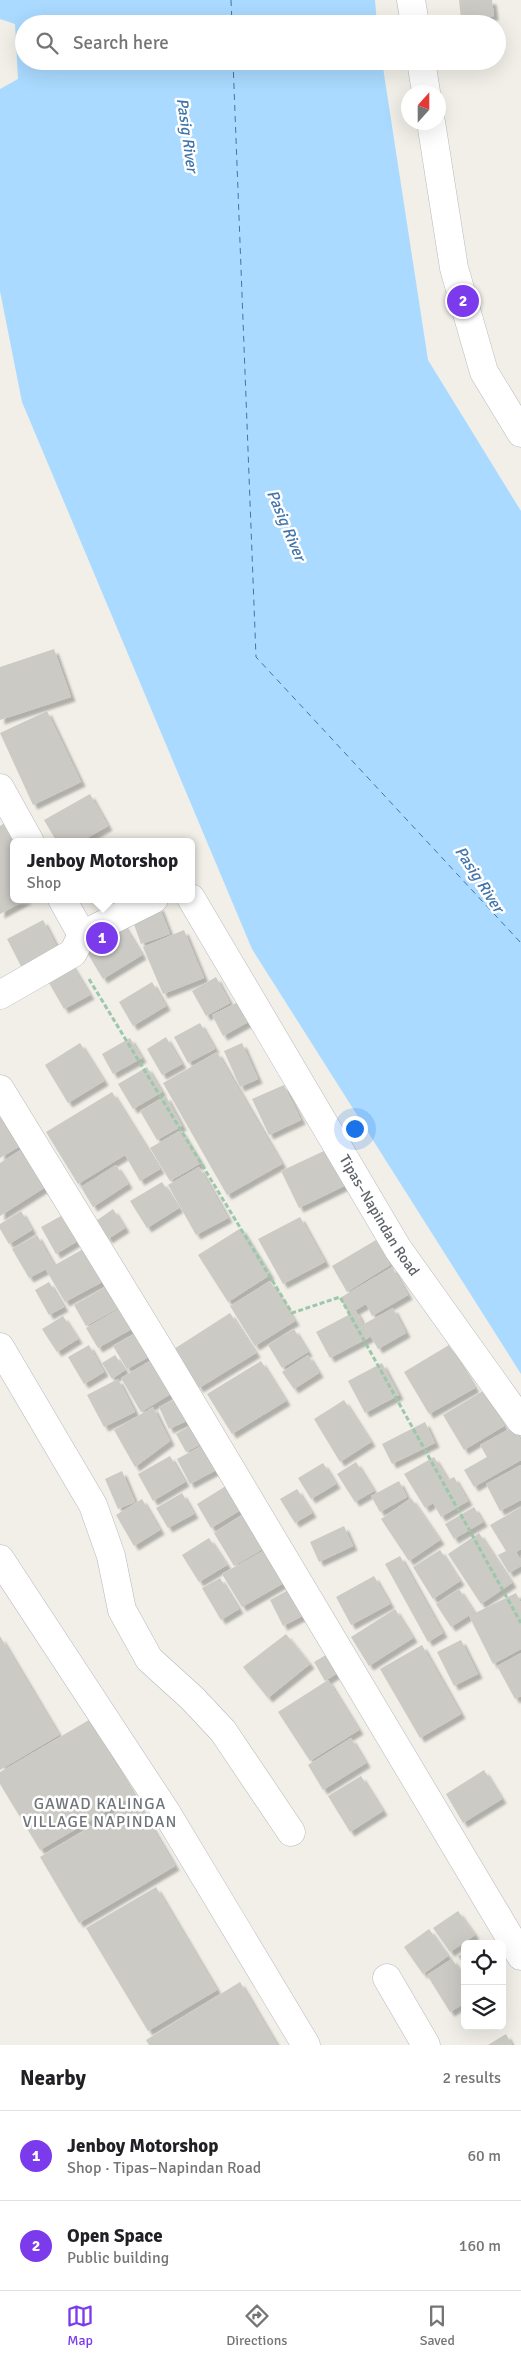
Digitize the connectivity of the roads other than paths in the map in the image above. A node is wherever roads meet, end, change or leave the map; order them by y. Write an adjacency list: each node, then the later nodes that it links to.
1 (411, 0): 2 (street)
2 (414, 15)
3 (422, 70): 4 (street)
4 (425, 85)
5 (432, 130): 6 (street)
6 (521, 433)
7 (0, 788): 8 (street)
8 (28, 838)
9 (63, 903): 12 (street)
10 (147, 903): 12 (street)
11 (194, 903): 16 (street, Tipas–Napindan Road)
12 (78, 944): 13 (street)
13 (0, 995)
14 (0, 1089): 19 (street)
15 (0, 1347): 18 (street)
16 (521, 1421)
17 (0, 1559): 21 (street)
18 (291, 1832)
19 (521, 1956)
20 (387, 1978): 22 (street)
21 (306, 2045)
22 (426, 2045)

